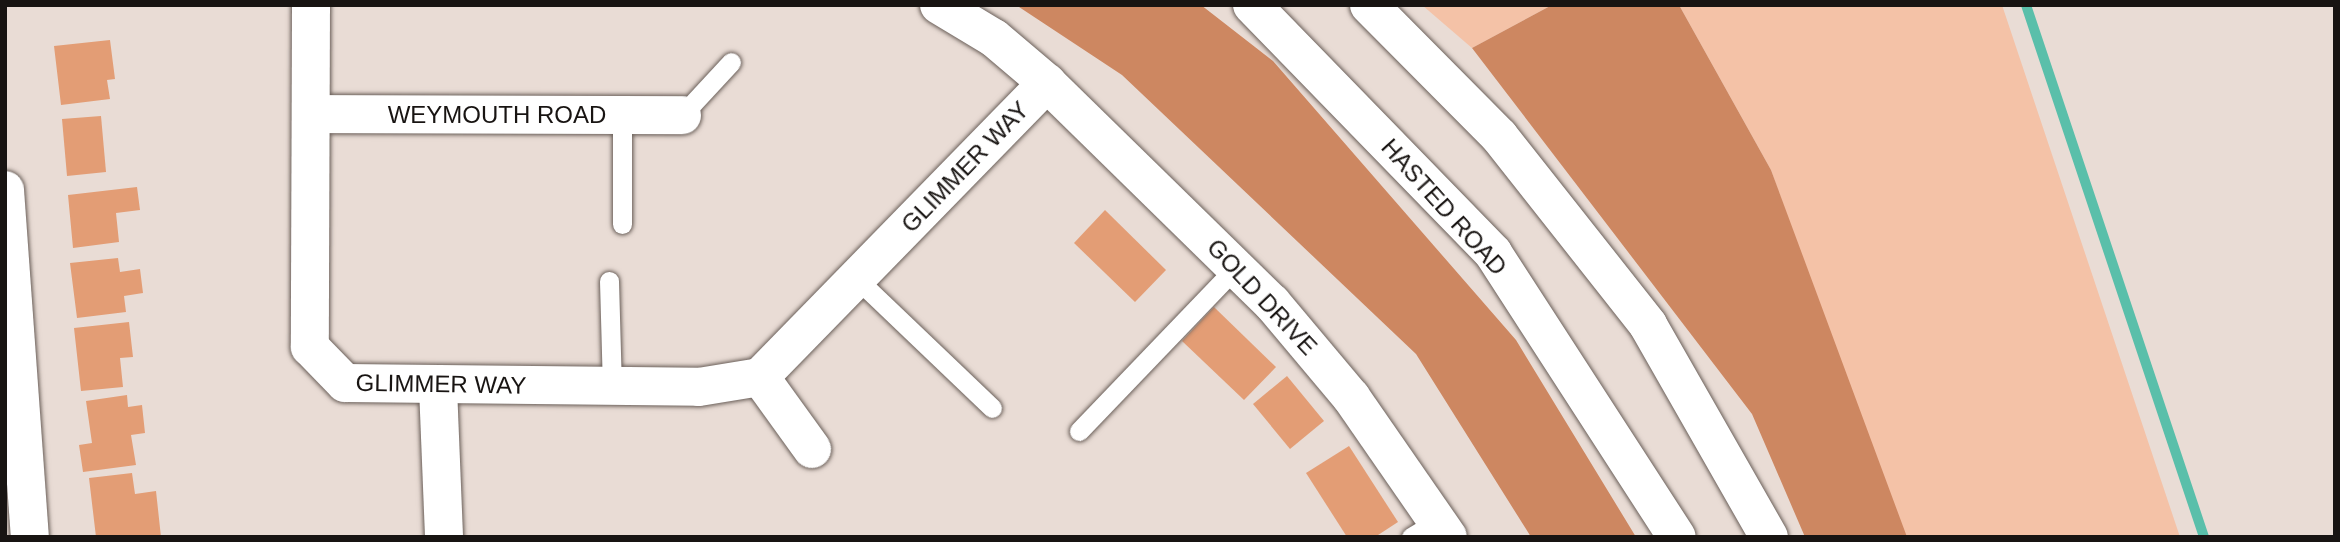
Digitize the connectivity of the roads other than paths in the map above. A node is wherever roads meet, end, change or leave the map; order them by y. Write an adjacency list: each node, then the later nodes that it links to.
1 (311, 5): 7 (street, GLIMMER WAY)
2 (939, 5): 6 (street, GLIMMER WAY)
3 (1252, 5): 24 (street, HASTED ROAD)
4 (1369, 5): 25 (street)
5 (731, 62): 8 (lane)
6 (1047, 83): 12 (street, GOLD DRIVE); 13 (street, GLIMMER WAY)
7 (312, 114): 9 (street, WEYMOUTH ROAD); 16 (street, GLIMMER WAY)
8 (682, 115): 9 (street, WEYMOUTH ROAD)
9 (622, 116): 11 (lane)
10 (5, 190): 22 (street)
11 (622, 223)
12 (1236, 267): 19 (lane); 21 (street, GOLD DRIVE)
13 (856, 278): 15 (street, GLIMMER WAY); 18 (lane)
14 (609, 281): 17 (lane)
15 (760, 377): 17 (street, GLIMMER WAY); 20 (street)
16 (438, 387): 17 (street, GLIMMER WAY); 23 (street)
17 (612, 387)
18 (992, 408)
19 (1079, 431)
20 (812, 449)
21 (1432, 531)
22 (30, 537)
23 (444, 537)
24 (1677, 537)
25 (1769, 537)

